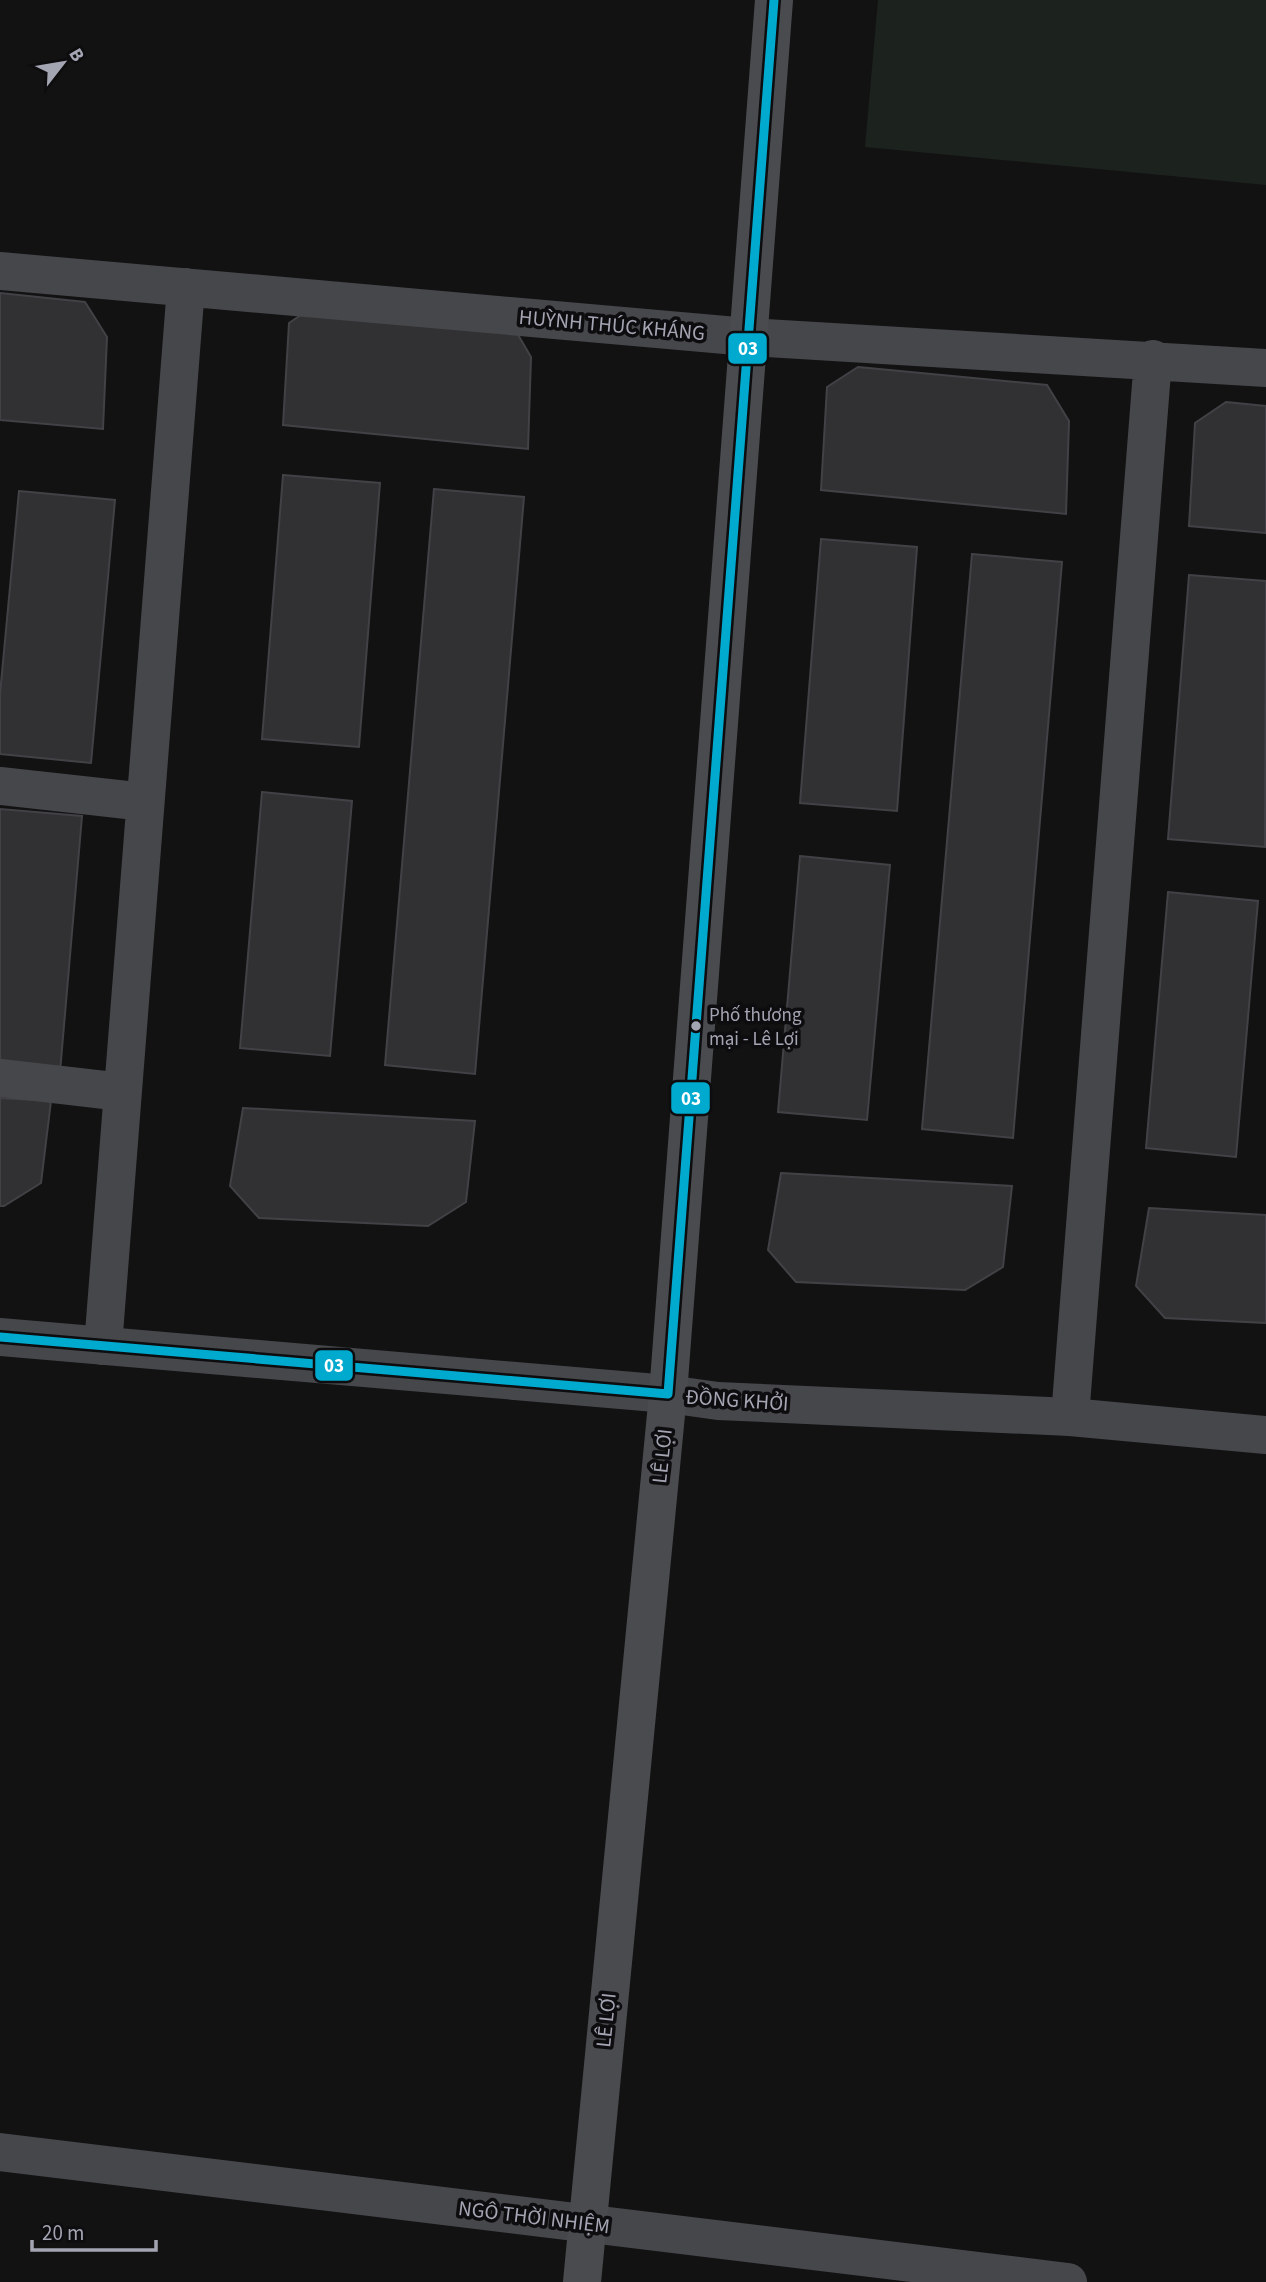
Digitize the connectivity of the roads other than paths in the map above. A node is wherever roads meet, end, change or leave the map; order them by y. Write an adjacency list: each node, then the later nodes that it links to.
1 (774, 0): 4 (main road, LÊ LỢI)
2 (0, 271): 3 (street, HUỲNH THÚC KHÁNG)
3 (186, 287): 4 (street, HUỲNH THÚC KHÁNG); 8 (street)
4 (748, 337): 5 (street, HUỲNH THÚC KHÁNG); 13 (main road, LÊ LỢI)
5 (1153, 359): 6 (street, HUỲNH THÚC KHÁNG); 14 (street)
6 (1266, 368)
7 (0, 786): 8 (street)
8 (145, 802): 10 (street)
9 (0, 1079): 10 (street)
10 (122, 1092): 12 (street)
11 (0, 1337): 12 (street, ĐỒNG KHỞI)
12 (103, 1346): 13 (street, ĐỒNG KHỞI)
13 (668, 1394): 14 (street, ĐỒNG KHỞI); 17 (main road, LÊ LỢI)
14 (1070, 1417): 15 (street, ĐỒNG KHỞI)
15 (1266, 1435)
16 (0, 2152): 17 (street, NGÔ THỜI NHIỆM)
17 (586, 2224): 18 (main road, LÊ LỢI); 19 (street, NGÔ THỜI NHIỆM)
18 (582, 2282)
19 (1068, 2282)

